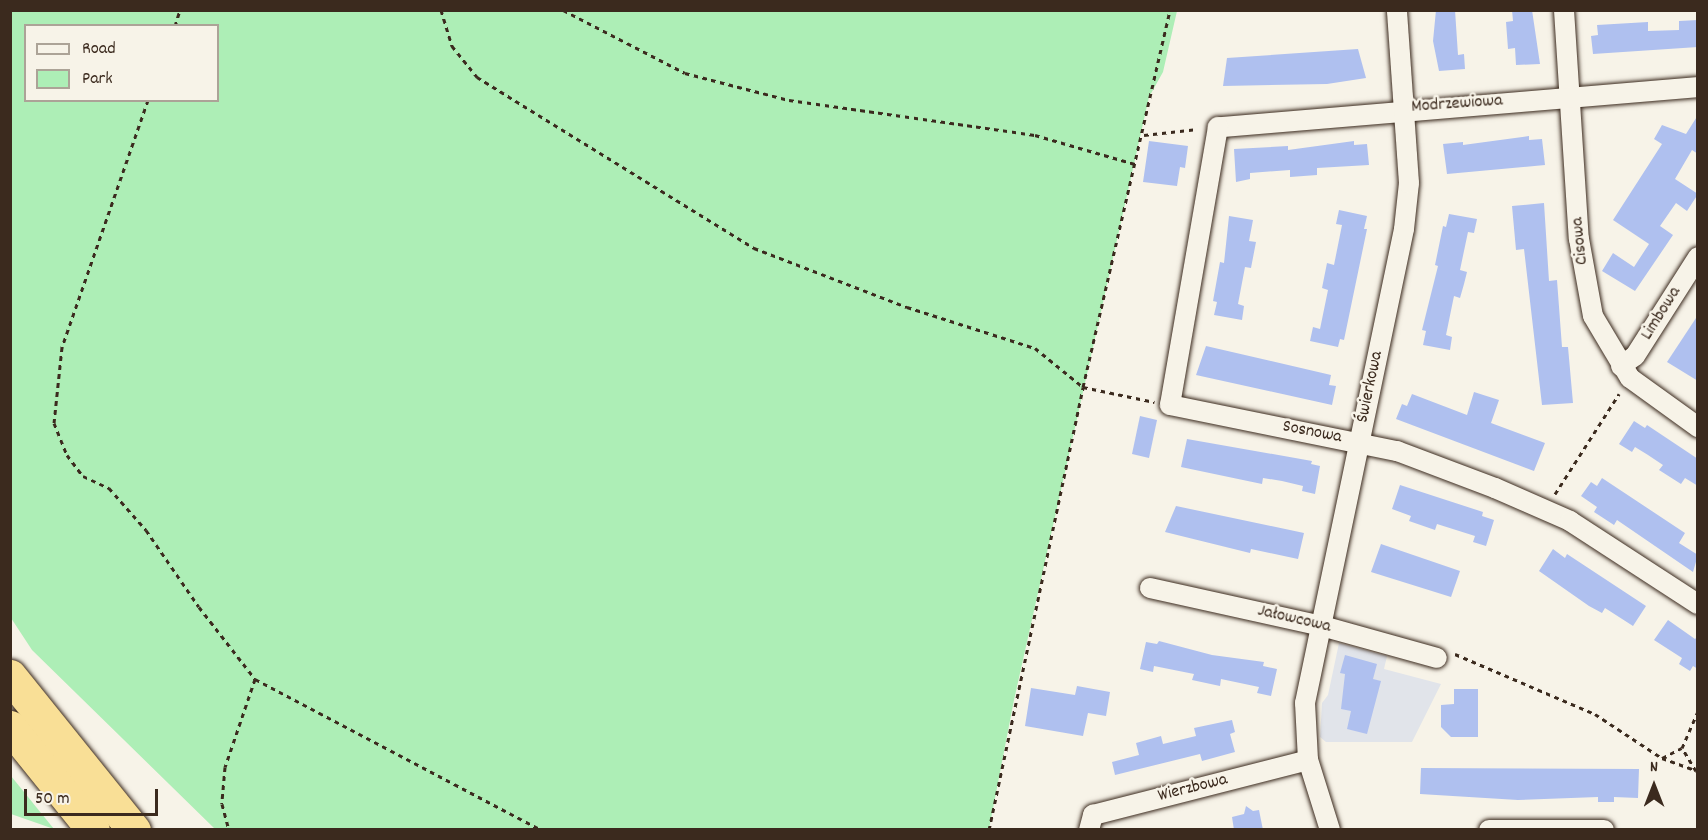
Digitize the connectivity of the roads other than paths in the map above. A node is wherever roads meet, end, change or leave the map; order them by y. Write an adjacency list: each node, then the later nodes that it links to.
1 (1397, 10): 5 (street, Świerkowa)
2 (1564, 10): 4 (street, Cisowa)
3 (1698, 87): 4 (street, Modrzewiowa)
4 (1572, 97): 5 (street, Modrzewiowa); 8 (street, Cisowa)
5 (1405, 109): 6 (street, Modrzewiowa); 10 (street, Świerkowa)
6 (1218, 127): 10 (street, Sosnowa)
7 (1698, 257): 8 (street, Limbowa)
8 (1626, 372): 9 (street, Cisowa)
9 (1698, 427)
10 (1360, 442): 12 (street, Sosnowa); 13 (street, Świerkowa)
11 (1150, 588): 13 (street, Jałowcowa)
12 (1698, 604)
13 (1322, 626): 14 (street, Jałowcowa); 17 (street, Świerkowa)
14 (1429, 655)
15 (10, 676): 20 (highway)
16 (10, 728): 19 (highway)
17 (1308, 760): 21 (street, Wierzbowa); 22 (street, Świerkowa)
18 (1542, 829): 23 (street); 24 (street)
19 (93, 830)
20 (134, 830)
21 (1089, 830)
22 (1330, 830)
23 (1489, 830)
24 (1604, 830)

